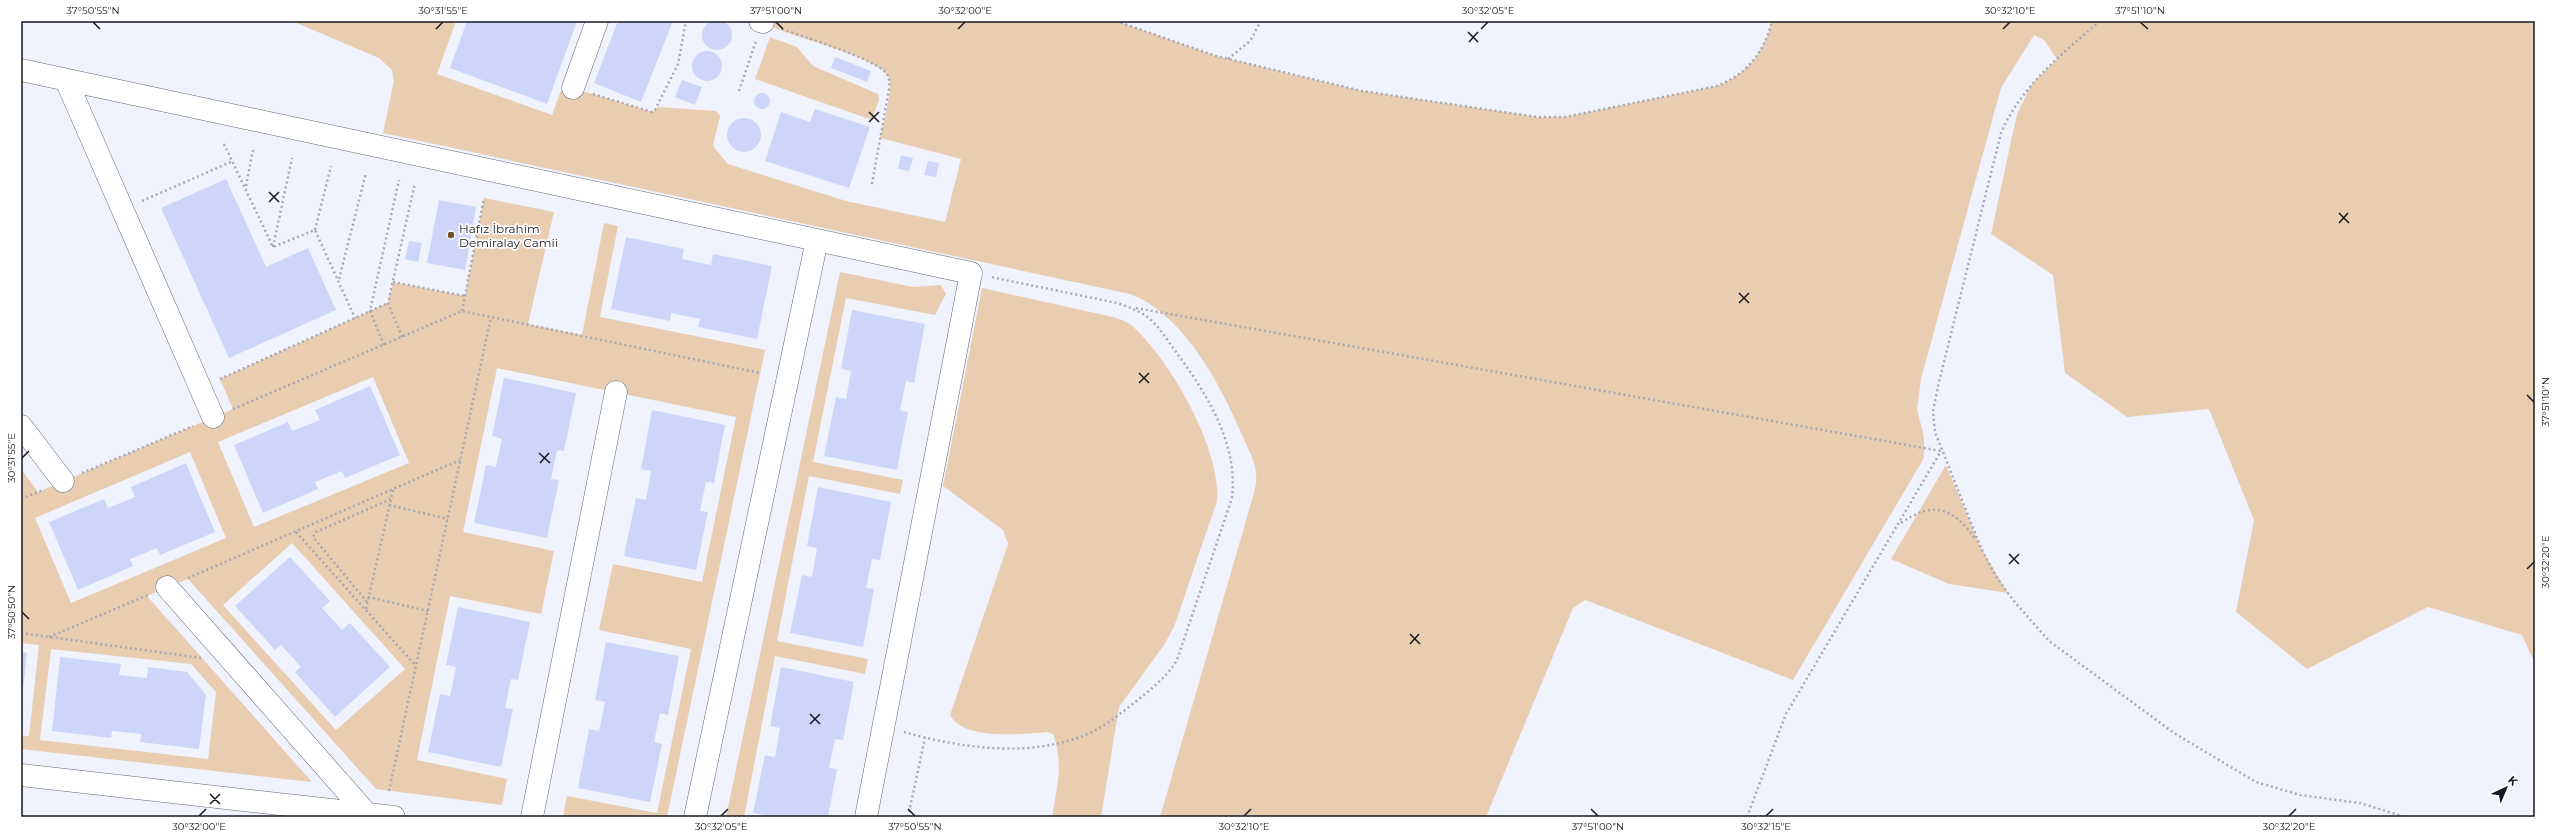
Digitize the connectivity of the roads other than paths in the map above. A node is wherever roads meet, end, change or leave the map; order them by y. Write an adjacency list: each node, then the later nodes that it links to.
1 (597, 21): 4 (street)
2 (21, 70): 3 (street)
3 (66, 80): 5 (street); 7 (street)
4 (573, 88)
5 (817, 240): 15 (street); 16 (street)
6 (616, 392): 14 (street)
7 (213, 418)
8 (21, 426): 9 (street)
9 (63, 482)
10 (166, 587): 12 (street)
11 (21, 775): 12 (street)
12 (367, 814): 13 (street)
13 (394, 817)
14 (532, 817)
15 (695, 817)
16 (866, 817)

